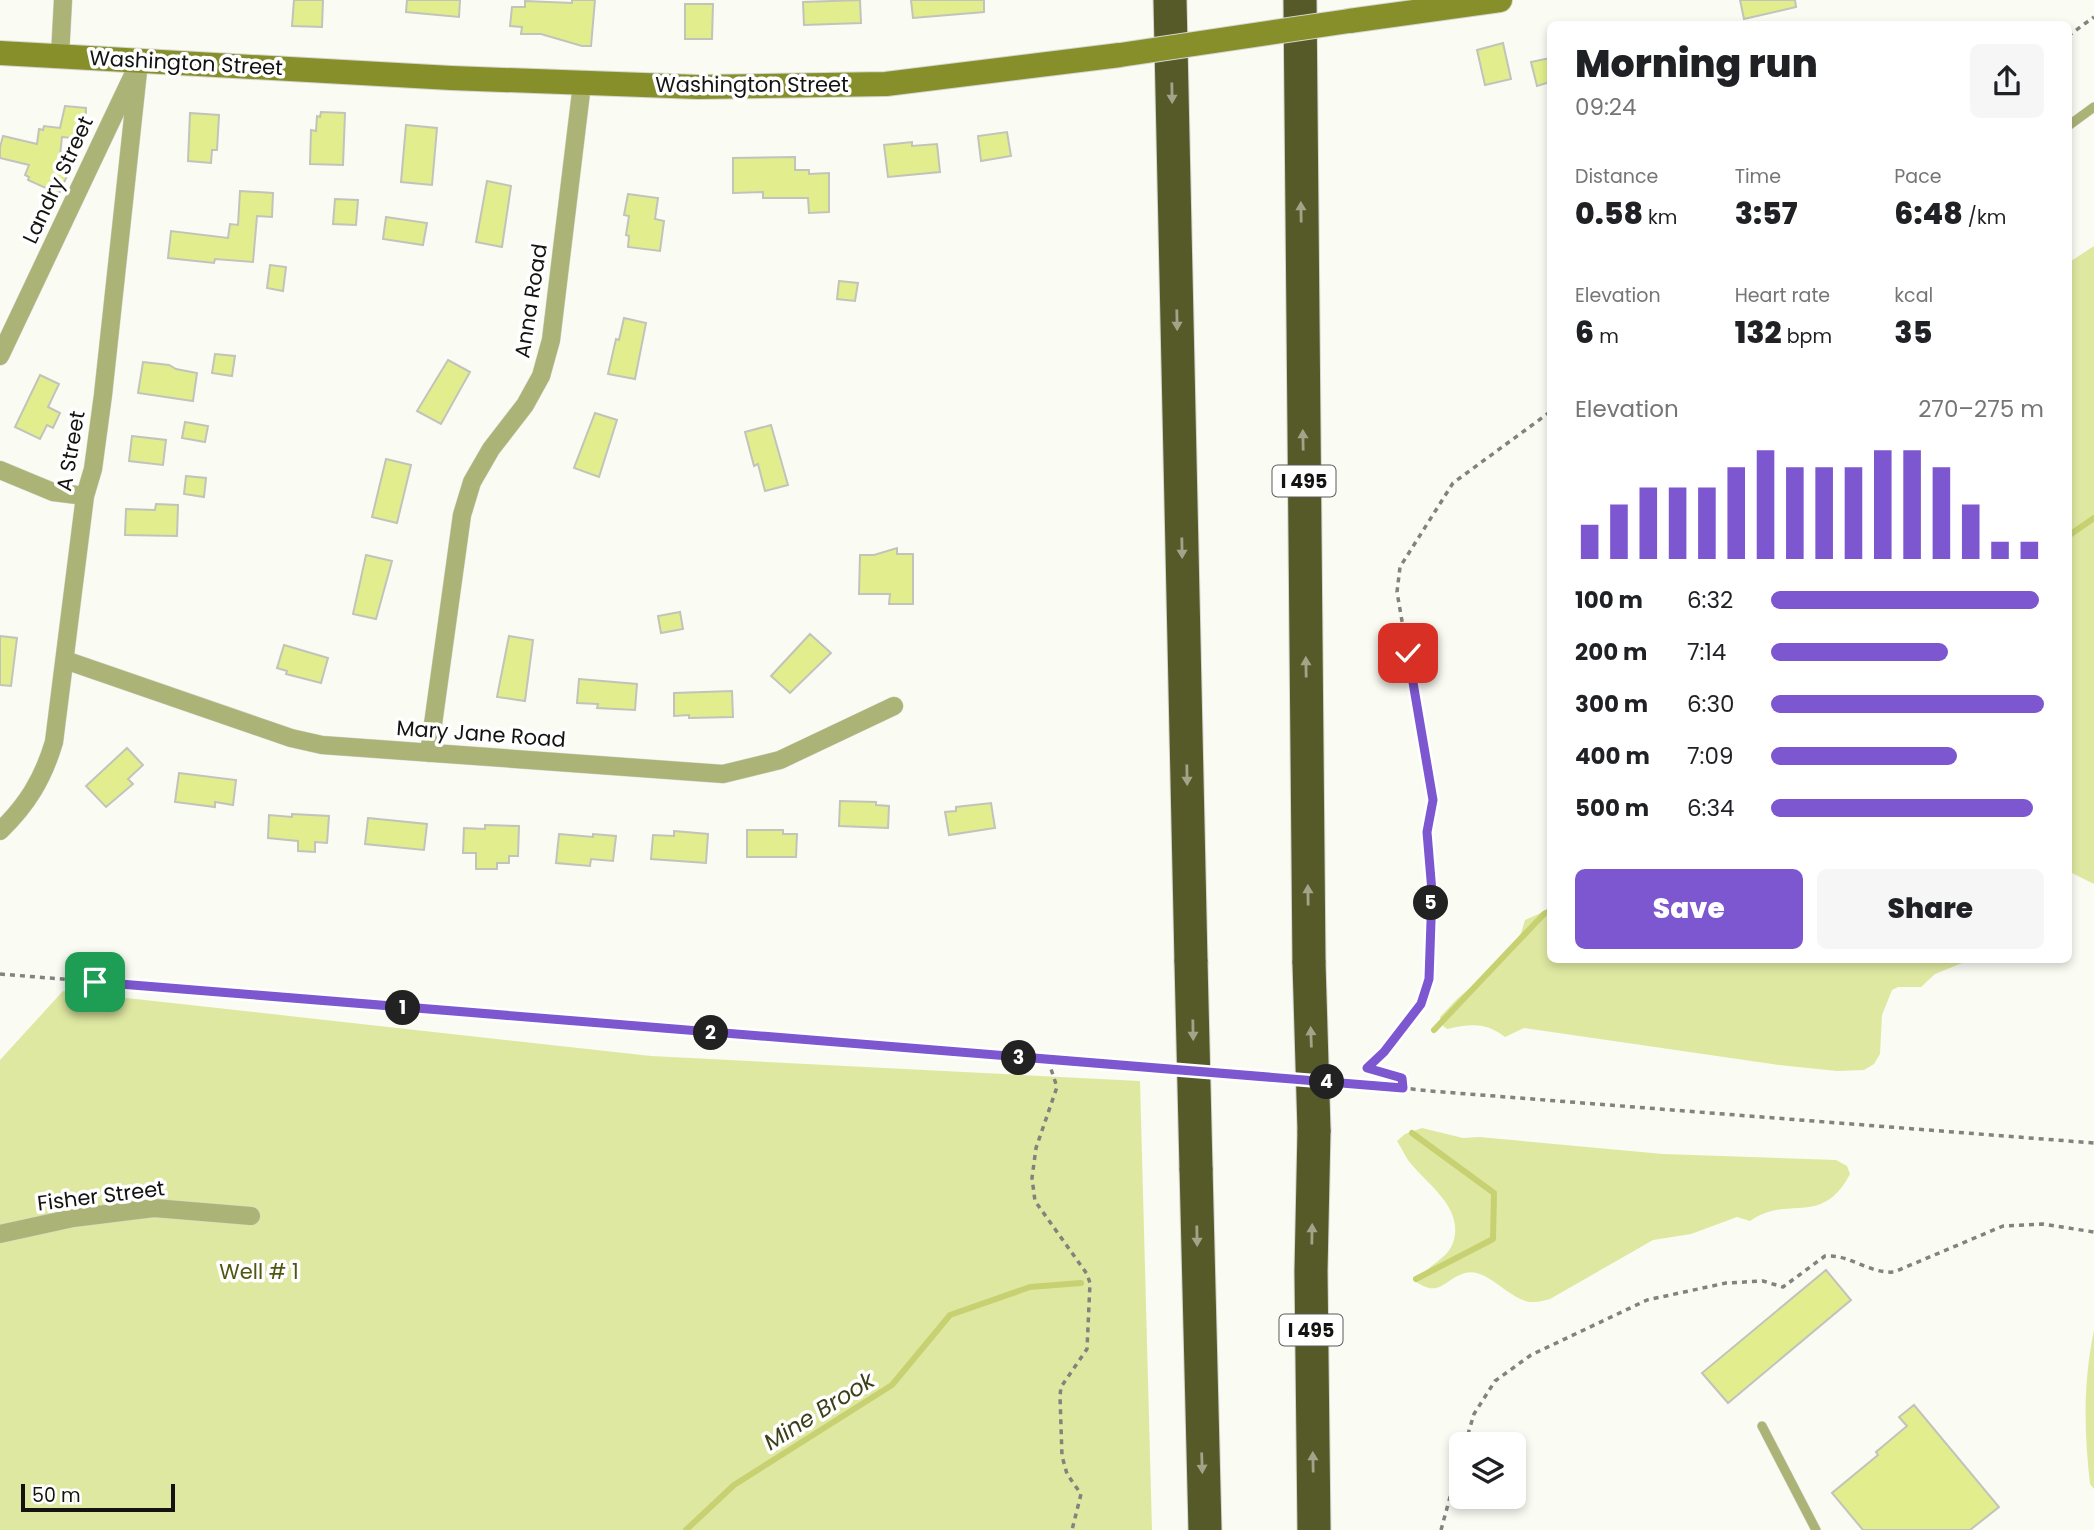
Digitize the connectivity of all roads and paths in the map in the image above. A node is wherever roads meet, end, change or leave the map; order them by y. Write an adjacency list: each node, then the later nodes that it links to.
1 (63, 0): 8 (street)
2 (1170, 0): 36 (highway, one-way to 36, bridge)
3 (1300, 0): 37 (highway, I 495, one-way to 3, bridge)
4 (1500, 0): 10 (main road, Washington Street, bridge)
5 (2094, 17): 6 (path)
6 (2072, 33)
7 (0, 53): 8 (main road, Washington Street)
8 (60, 56): 9 (main road, Washington Street)
9 (139, 62): 10 (main road, Washington Street); 13 (street, Landry Street); 16 (street, A Street)
10 (582, 84): 19 (street, Anna Road)
11 (2094, 107): 12 (lane)
12 (2072, 123)
13 (0, 356)
14 (1547, 414): 27 (path)
15 (0, 470): 16 (street)
16 (85, 496): 17 (street, A Street)
17 (65, 660): 19 (street, Mary Jane Road); 20 (street, A Street)
18 (894, 706): 19 (street, Mary Jane Road)
19 (429, 752)
20 (0, 831)
21 (0, 974): 22 (path)
22 (1048, 1060): 23 (path); 35 (path)
23 (1171, 1070)
24 (1212, 1073): 25 (path)
25 (1294, 1079)
26 (1335, 1083): 27 (path)
27 (1403, 1088): 28 (path)
28 (2094, 1143)
29 (251, 1216): 31 (street, Fisher Street)
30 (2094, 1232): 33 (path)
31 (0, 1234)
32 (1762, 1426): 39 (lane)
33 (1469, 1432)
34 (1449, 1501): 38 (path)
35 (1072, 1530)
36 (1205, 1530)
37 (1314, 1530)
38 (1441, 1530)
39 (1816, 1530)

